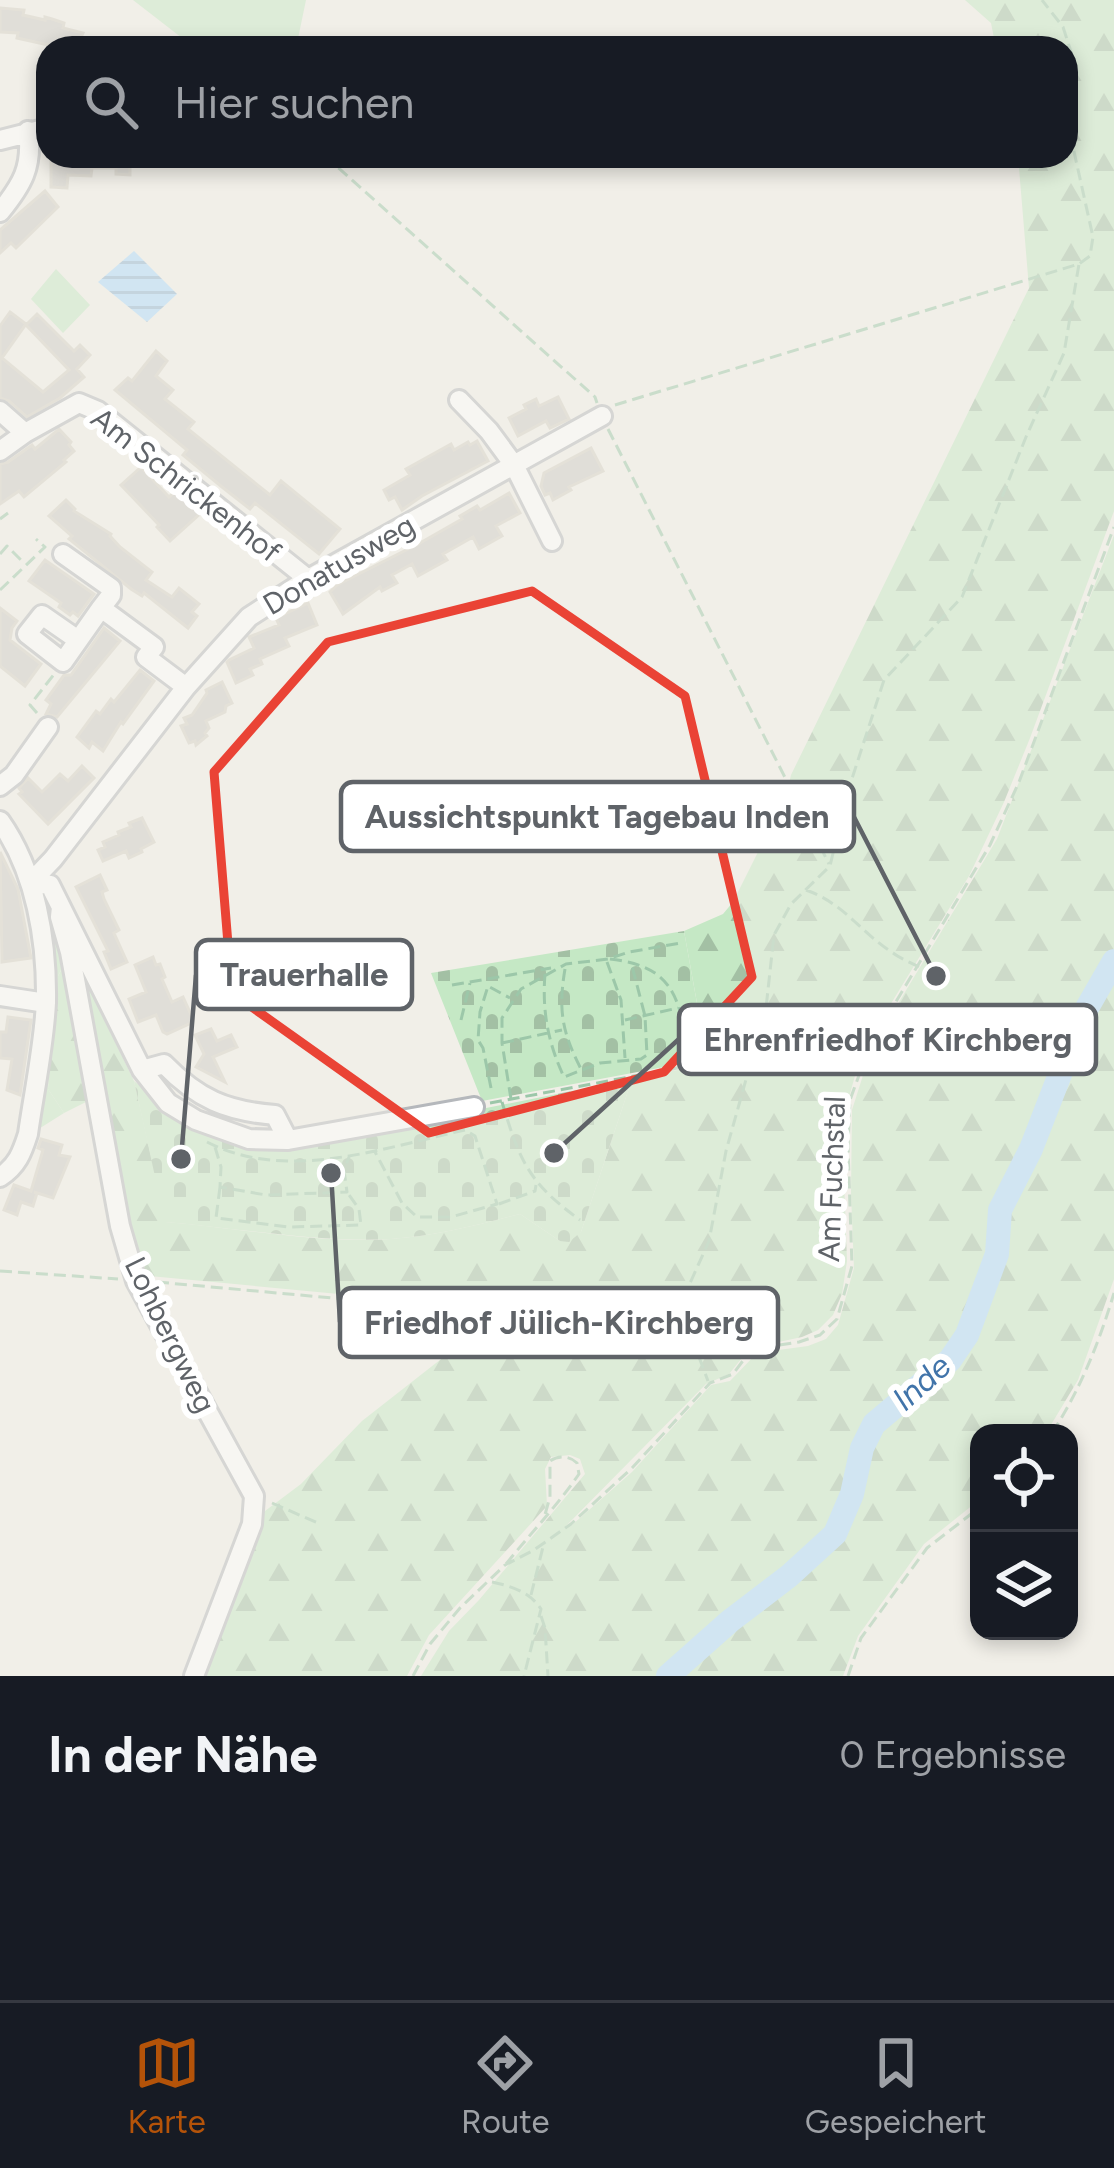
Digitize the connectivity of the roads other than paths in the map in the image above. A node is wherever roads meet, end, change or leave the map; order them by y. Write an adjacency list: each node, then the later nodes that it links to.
1 (36, 131): 3 (street)
2 (36, 136): 4 (street)
3 (0, 140)
4 (0, 212)
5 (459, 400): 10 (street)
6 (0, 411): 8 (street)
7 (602, 416): 10 (street, Donatusweg)
8 (25, 433): 9 (street, Am Schrickenhof); 13 (street, Am Schrickenhof)
9 (0, 451)
10 (514, 465): 11 (street); 13 (street, Donatusweg)
11 (552, 542)
12 (64, 554): 14 (street)
13 (308, 579): 16 (street, Donatusweg)
14 (101, 608): 15 (street); 16 (street)
15 (78, 640): 15 (street)
16 (186, 687): 20 (street, Donatusweg)
17 (48, 727): 18 (street)
18 (0, 786)
19 (0, 821): 20 (street)
20 (31, 882): 21 (street); 23 (street)
21 (62, 908): 24 (street); 28 (street, Lohbergweg)
22 (0, 996): 23 (street)
23 (46, 1003): 27 (street)
24 (142, 1070): 26 (street); 26 (street)
25 (474, 1107): 26 (street)
26 (288, 1141)
27 (0, 1177)
28 (194, 1676)

